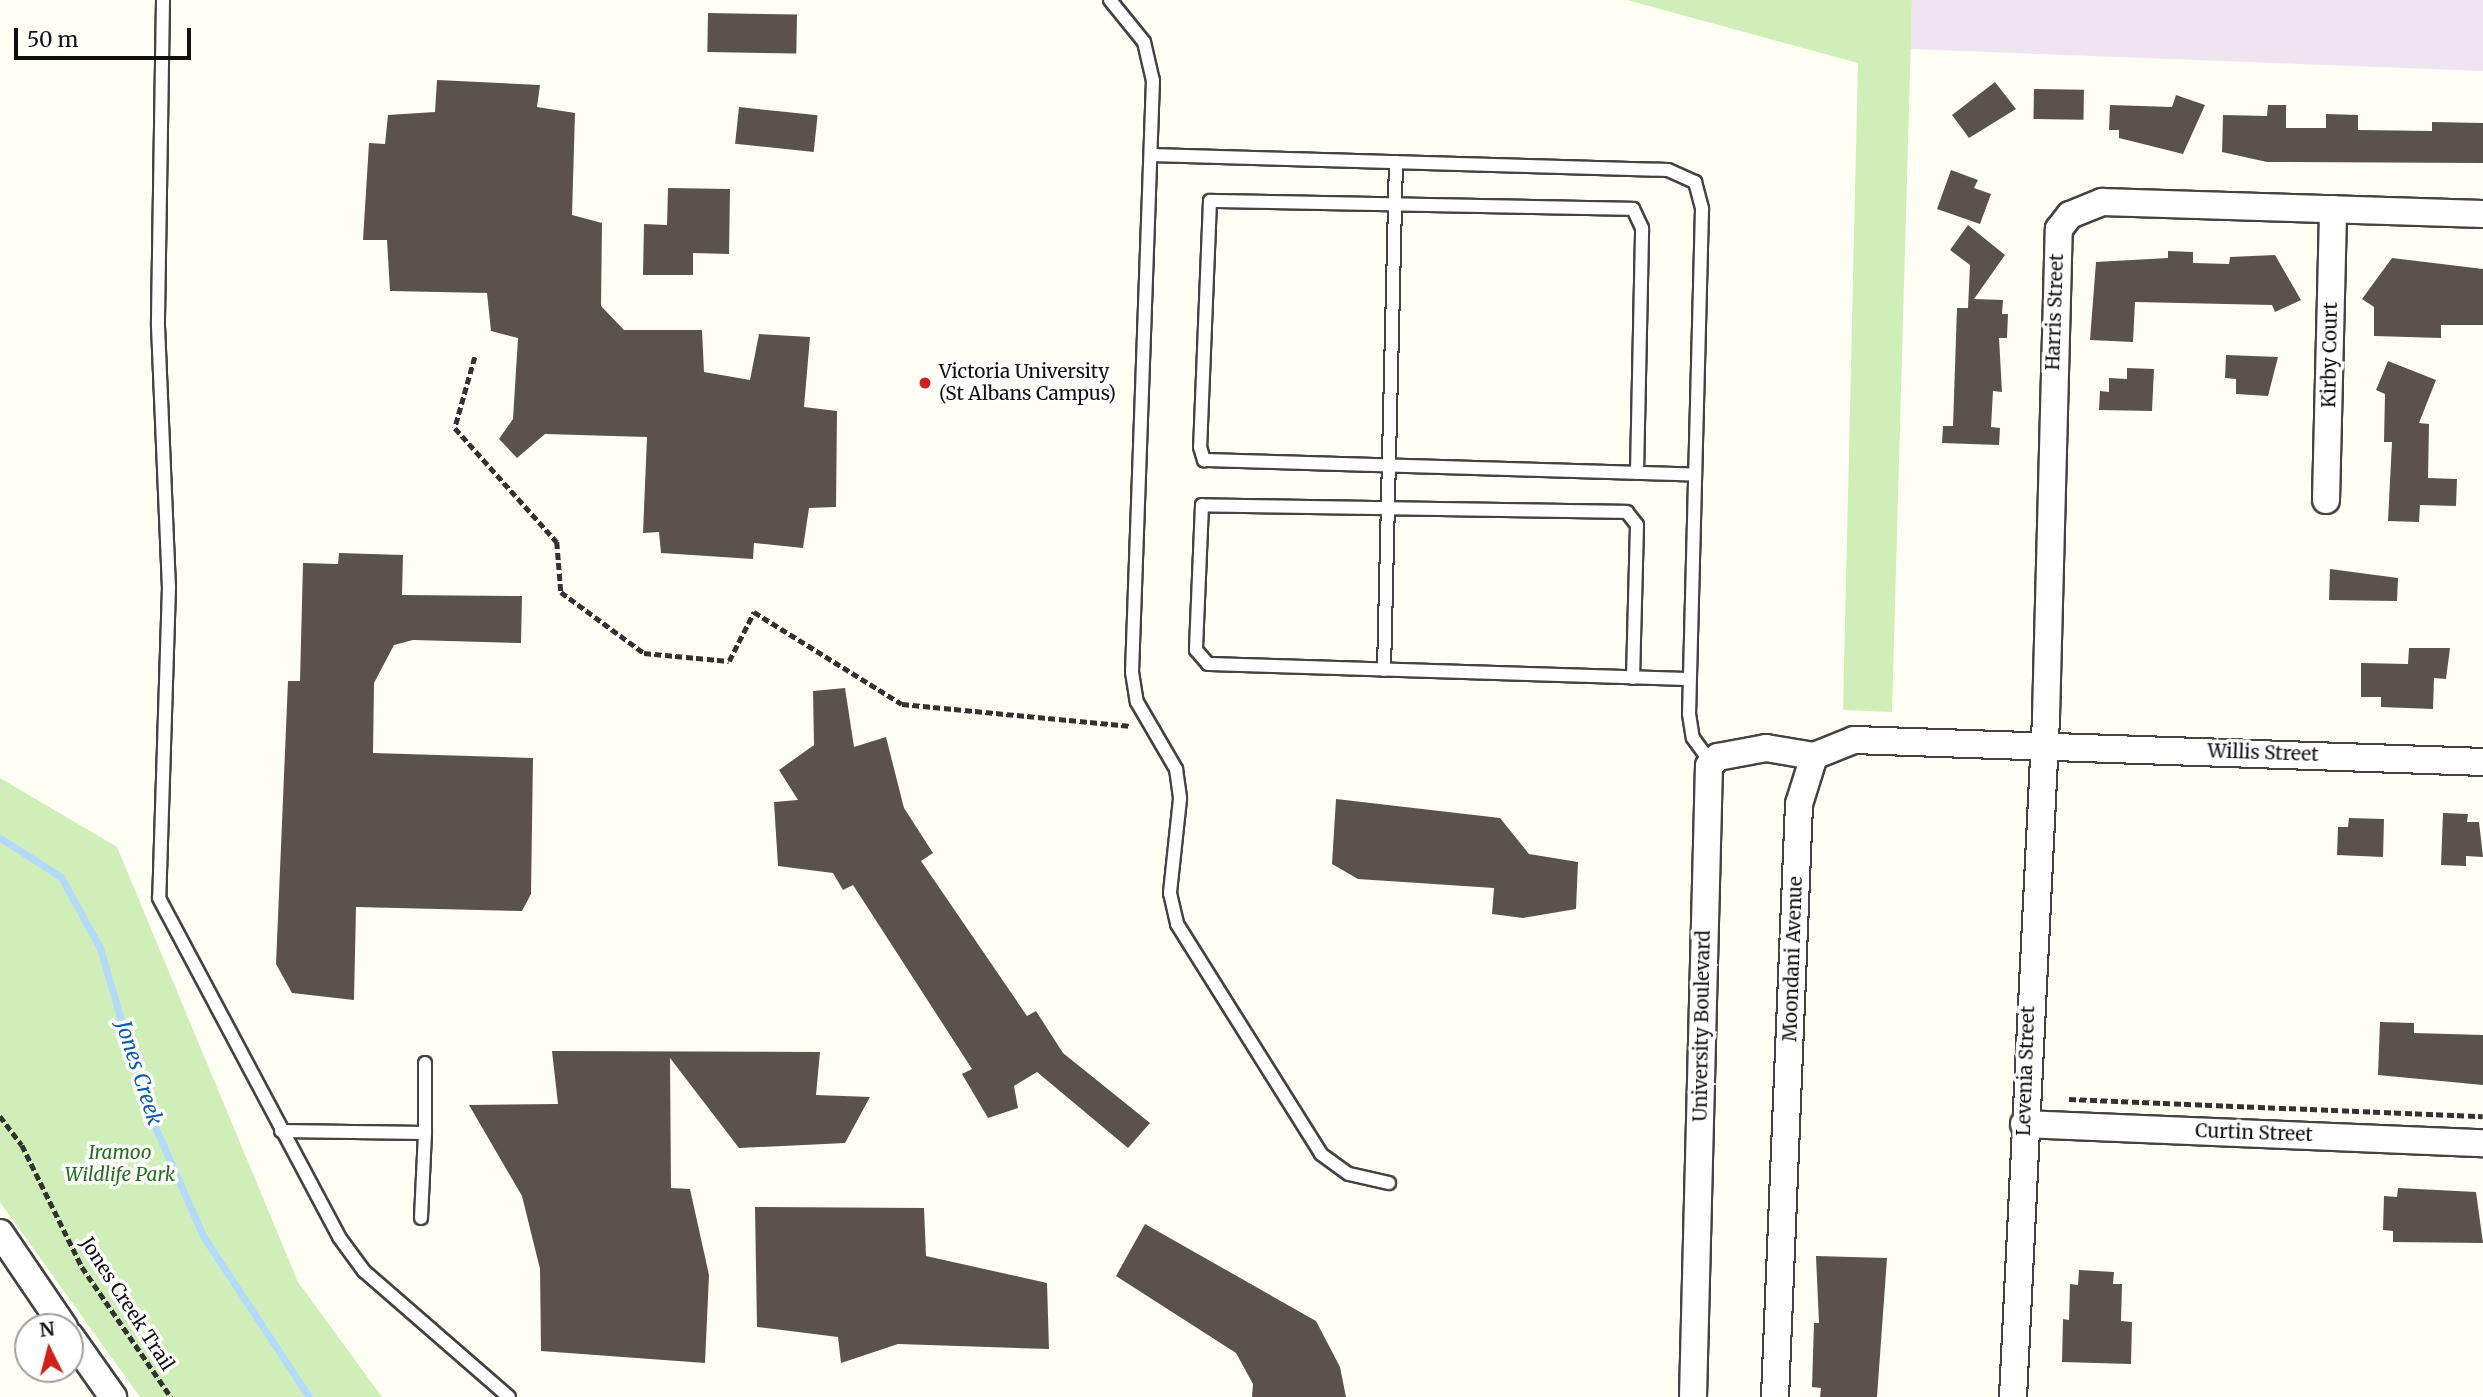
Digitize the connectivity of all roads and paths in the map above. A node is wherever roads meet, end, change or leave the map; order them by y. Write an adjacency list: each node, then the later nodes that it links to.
1 (163, 0): 27 (lane)
2 (1110, 0): 3 (lane)
3 (1151, 155): 4 (lane); 17 (lane)
4 (1396, 162): 5 (lane); 11 (lane)
5 (1395, 201): 9 (lane); 9 (lane); 10 (lane)
6 (2333, 209): 7 (street, Harris Street); 12 (street, Kirby Court); 18 (street, Harris Street)
7 (2483, 214)
8 (475, 358): 17 (path)
9 (1388, 467): 10 (lane); 13 (lane)
10 (1637, 473): 11 (lane)
11 (1695, 475): 16 (lane)
12 (2326, 500)
13 (1388, 506): 14 (lane); 14 (lane); 15 (lane)
14 (1384, 670): 15 (lane)
15 (1633, 678): 16 (lane)
16 (1689, 680): 20 (lane)
17 (1149, 727): 30 (lane)
18 (2042, 745): 19 (street); 21 (street, Willis Street); 26 (street, Levenia Street)
19 (1814, 756): 20 (street); 39 (street, Moondani Avenue)
20 (1710, 761): 38 (street, University Boulevard)
21 (2483, 762)
22 (425, 1063): 28 (lane)
23 (2064, 1098): 25 (path)
24 (0, 1116): 36 (path, Jones Creek Trail)
25 (2483, 1116)
26 (2024, 1124): 29 (street, Curtin Street); 40 (street, Levenia Street)
27 (281, 1131): 28 (lane); 37 (lane)
28 (425, 1133): 31 (lane)
29 (2483, 1143)
30 (1389, 1183)
31 (421, 1218)
32 (0, 1233): 33 (street)
33 (54, 1313)
34 (84, 1356): 35 (street)
35 (113, 1397)
36 (171, 1397)
37 (509, 1397)
38 (1693, 1397)
39 (1775, 1397)
40 (2013, 1397)

